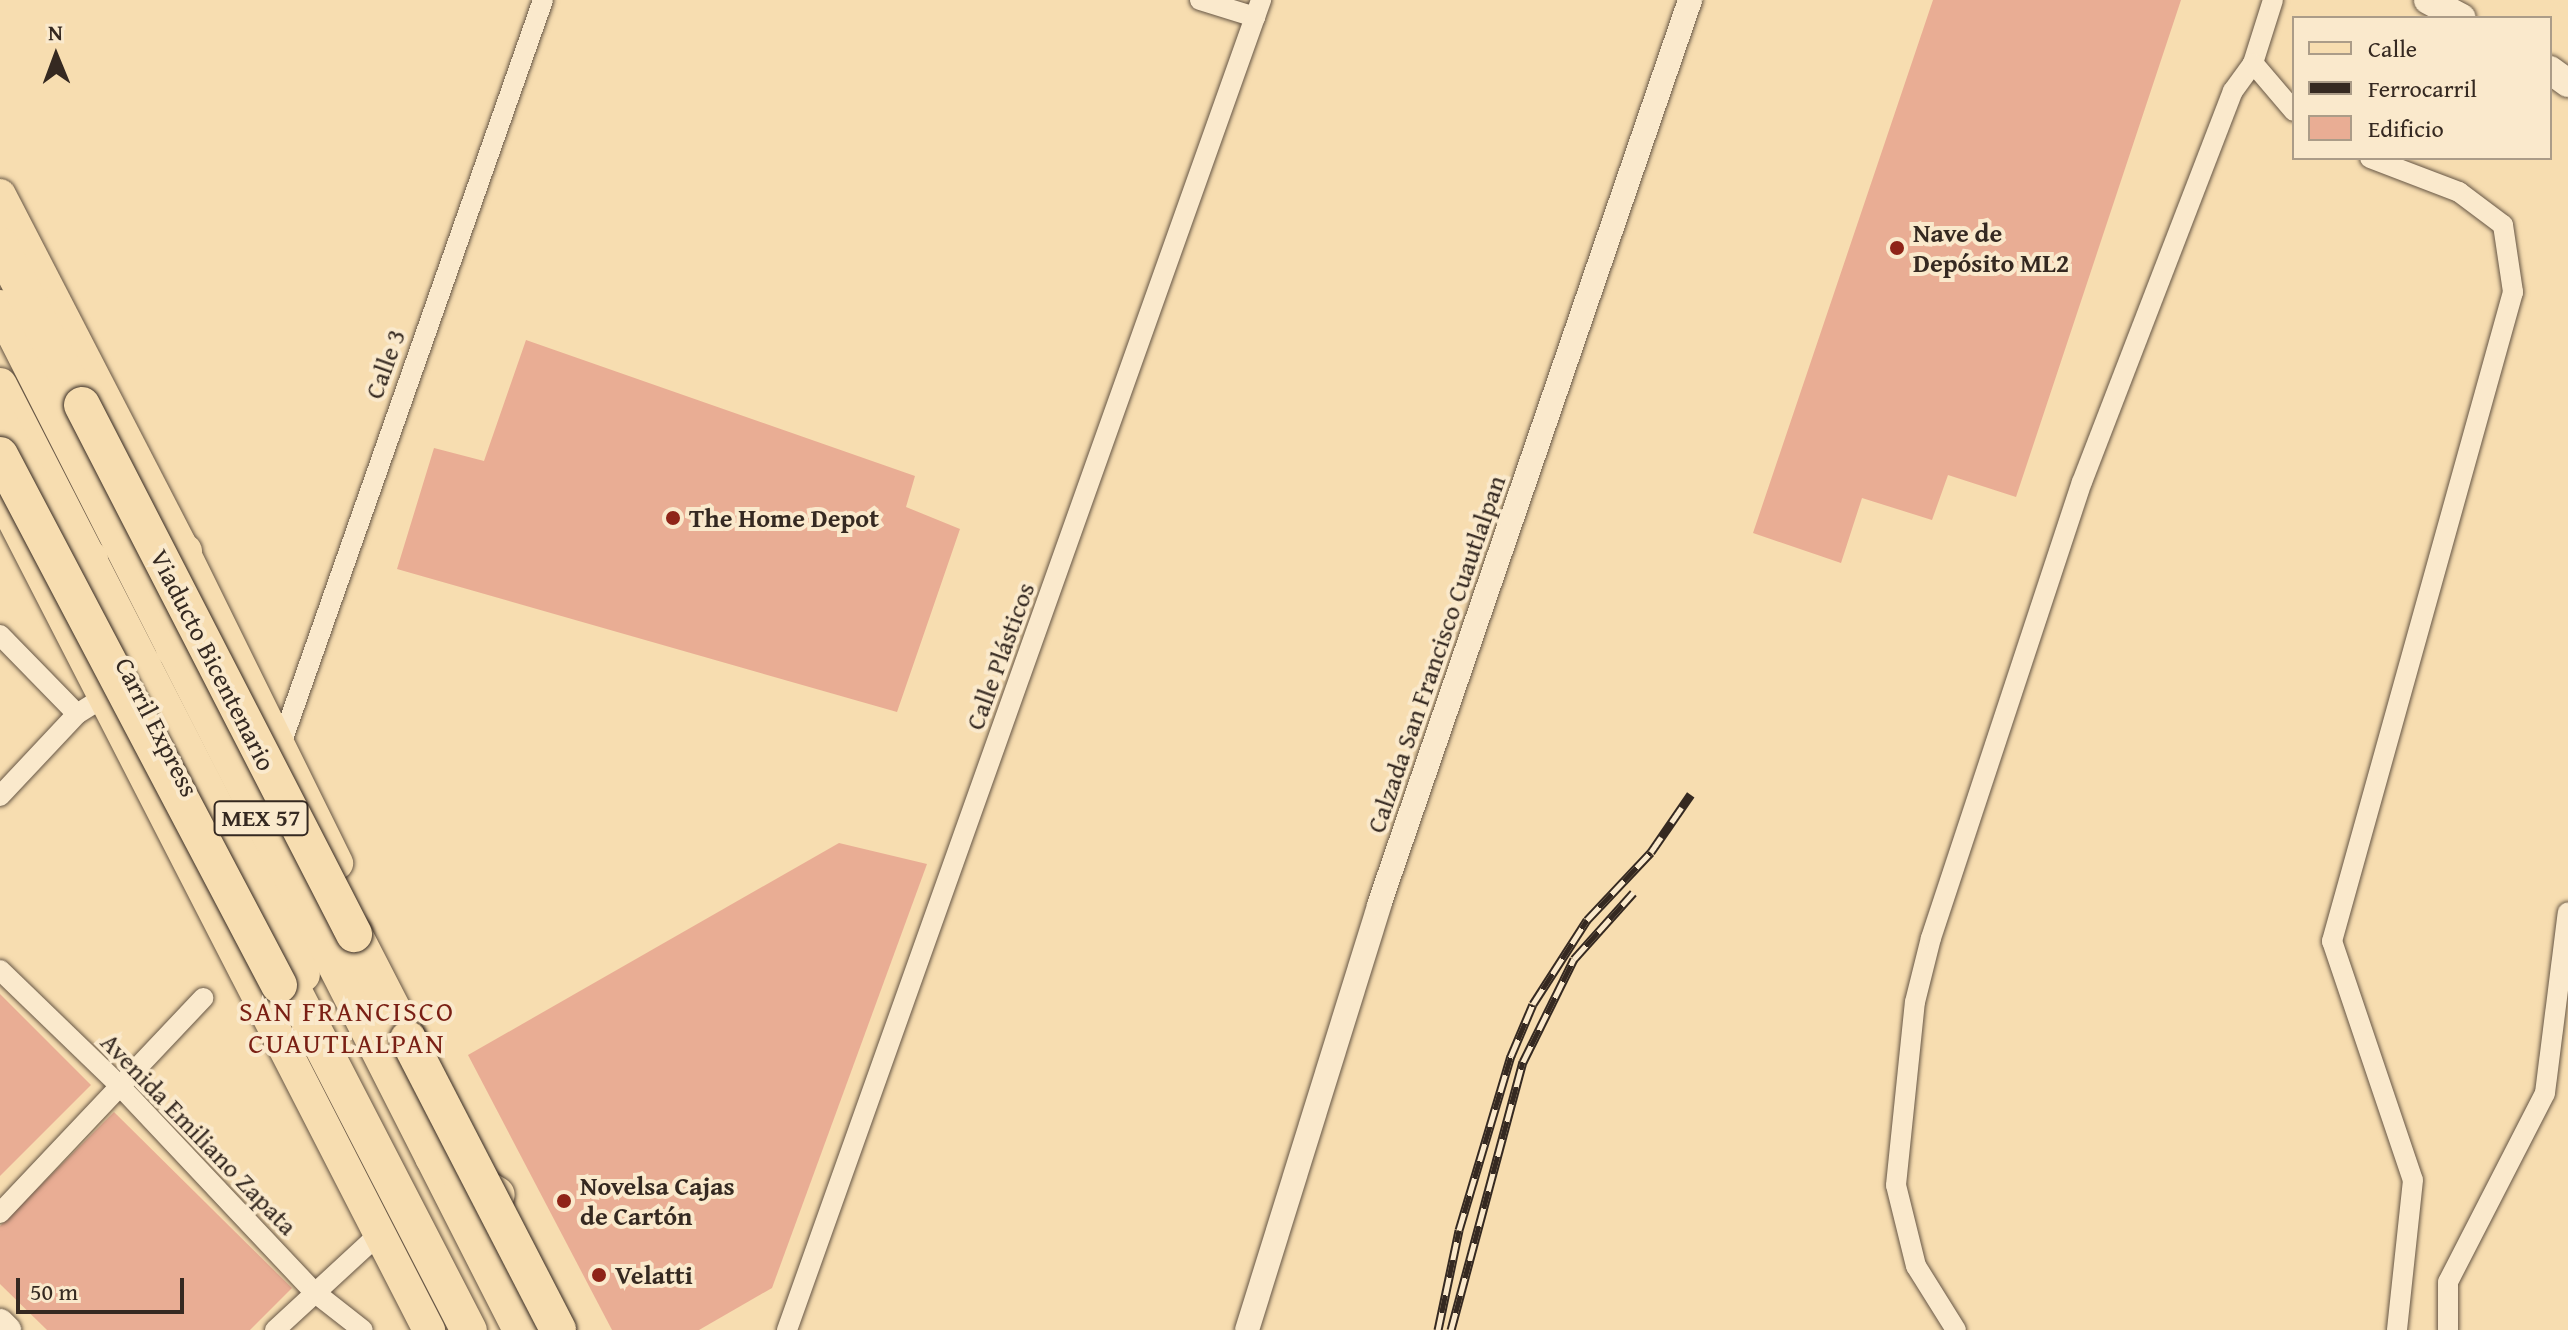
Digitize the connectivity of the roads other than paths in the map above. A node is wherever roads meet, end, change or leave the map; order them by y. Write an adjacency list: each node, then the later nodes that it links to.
1 (543, 0): 24 (street, Calle 3)
2 (1200, 0): 6 (street)
3 (1690, 0): 47 (street, Calzada San Francisco Cuautlalpan)
4 (2273, 0): 8 (street)
5 (2428, 0): 7 (main road)
6 (1258, 9): 46 (street, Calle Plásticos)
7 (2458, 16)
8 (2253, 63): 9 (street); 48 (street)
9 (2292, 109)
10 (2375, 160): 49 (street)
11 (0, 195): 19 (main road)
12 (0, 245): 44 (highway, Viaducto Bicentenario, bridge)
13 (0, 307): 22 (highway, MEX 57)
14 (0, 385): 20 (highway, MEX 57)
15 (0, 423): 41 (highway, Carril Express)
16 (0, 455): 40 (highway, bridge)
17 (0, 469): 20 (highway)
18 (0, 494): 23 (main road)
19 (184, 552): 22 (highway); 24 (main road)
20 (90, 559): 42 (highway, MEX 57)
21 (0, 635): 23 (street)
22 (174, 649): 30 (highway, MEX 57)
23 (90, 706): 25 (street); 33 (main road)
24 (280, 747): 31 (main road)
25 (0, 796)
26 (2568, 912): 50 (street)
27 (0, 970): 29 (street, Avenida Emiliano Zapata)
28 (203, 998): 29 (street)
29 (118, 1084): 32 (street); 34 (street, Avenida Emiliano Zapata)
30 (433, 1157): 31 (highway); 43 (highway, MEX 57)
31 (505, 1200): 45 (main road)
32 (0, 1213)
33 (378, 1235): 34 (street); 39 (main road)
34 (313, 1291): 37 (street); 38 (street, Avenida Emiliano Zapata)
35 (0, 1323): 36 (main road)
36 (7, 1330)
37 (275, 1330)
38 (363, 1330)
39 (429, 1330)
40 (459, 1330)
41 (469, 1330)
42 (484, 1330)
43 (520, 1330)
44 (558, 1330)
45 (572, 1330)
46 (787, 1330)
47 (1247, 1330)
48 (1956, 1330)
49 (2397, 1330)
50 (2448, 1330)

